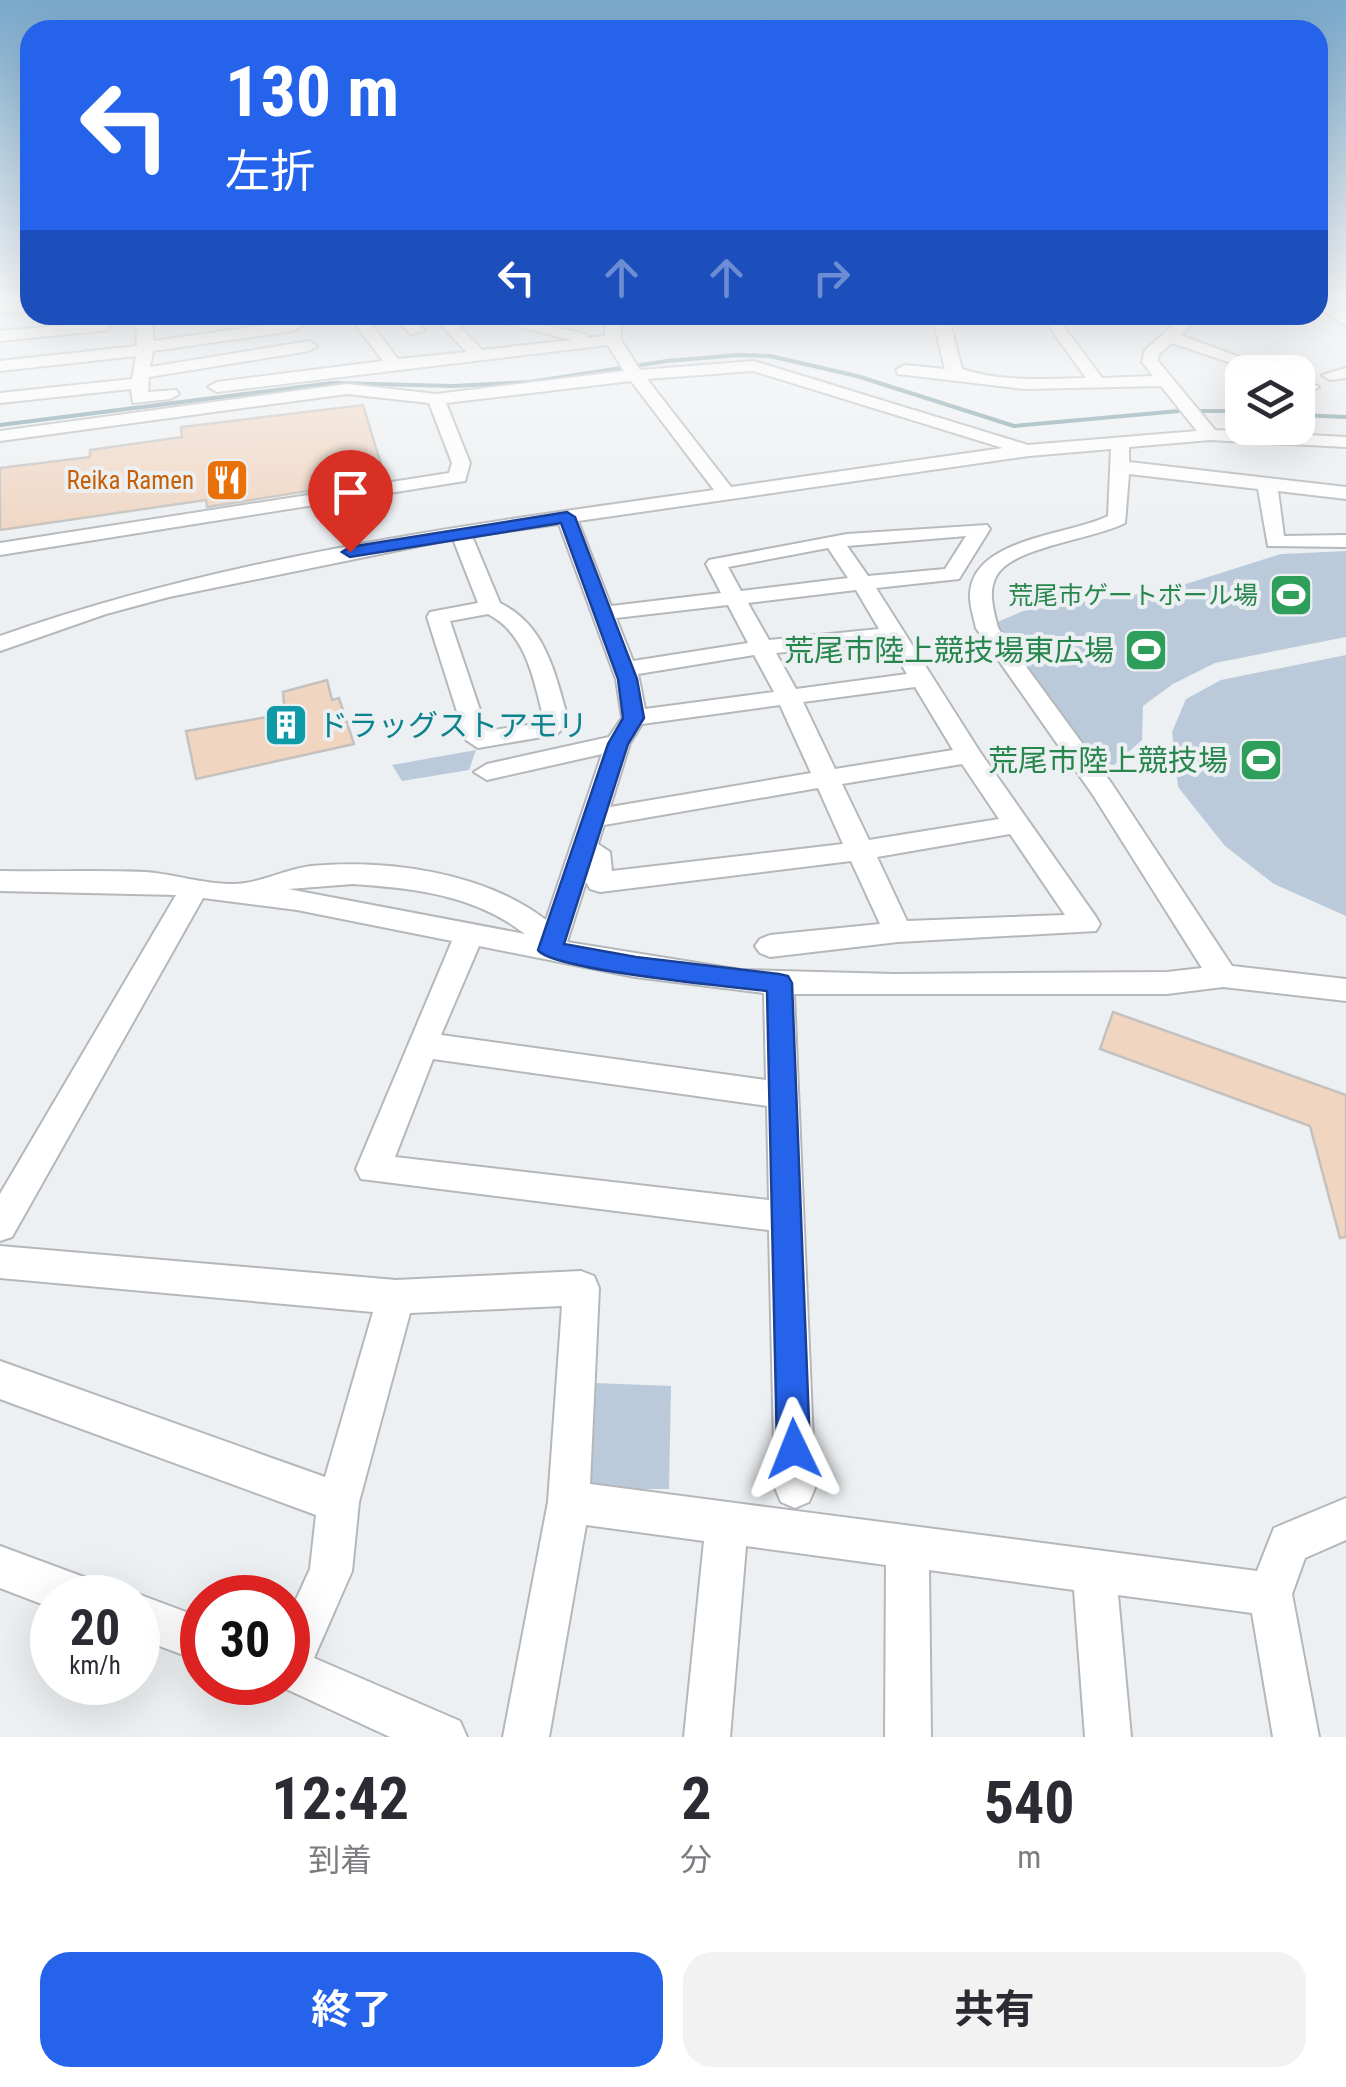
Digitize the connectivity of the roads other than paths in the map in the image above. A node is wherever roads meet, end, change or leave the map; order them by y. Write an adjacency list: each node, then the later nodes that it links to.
1 (111, 382): 8 (street)
2 (139, 382): 3 (street)
3 (243, 382)
4 (571, 382): 9 (street)
5 (641, 382): 20 (street)
6 (811, 382): 17 (street)
7 (1167, 382): 10 (street)
8 (0, 398)
9 (436, 399): 11 (street); 26 (street)
10 (1210, 435): 12 (street); 14 (street)
11 (0, 436)
12 (1225, 436)
13 (1315, 440): 15 (street)
14 (1120, 441): 17 (street); 18 (street)
15 (1346, 442)
16 (1255, 445): 19 (street)
17 (1029, 450): 20 (street)
18 (1120, 467): 19 (street); 53 (street)
19 (1260, 483): 21 (street); 24 (street)
20 (726, 493): 22 (street)
21 (1346, 493)
22 (567, 517): 23 (street); 30 (street)
23 (460, 532): 29 (street); 32 (street)
24 (1346, 541)
25 (834, 542): 27 (street); 27 (street); 28 (street)
26 (0, 549)
27 (862, 582): 28 (street); 31 (street)
28 (730, 595): 30 (street); 33 (street)
29 (492, 608): 29 (street)
30 (606, 613): 34 (street)
31 (894, 634): 33 (street); 35 (street)
32 (0, 644)
33 (764, 648): 34 (street); 36 (street)
34 (624, 669): 37 (street)
35 (921, 679): 36 (street); 39 (street)
36 (788, 696): 37 (street); 41 (street)
37 (634, 718): 38 (street)
38 (618, 744): 40 (street); 42 (street)
39 (969, 755): 41 (street); 43 (street)
40 (487, 772)
41 (827, 781): 42 (street); 44 (street)
42 (593, 818): 45 (street)
43 (1019, 824): 44 (street); 50 (street)
44 (860, 851): 45 (street); 50 (street)
45 (582, 852): 52 (street)
46 (0, 881): 47 (street)
47 (194, 890): 48 (street); 59 (street)
48 (246, 895): 49 (street); 52 (street)
49 (471, 932): 52 (street); 56 (street)
50 (898, 932): 51 (street)
51 (770, 946)
52 (550, 950): 54 (street)
53 (1223, 976): 54 (street); 55 (street)
54 (779, 983): 57 (street)
55 (1346, 990)
56 (422, 1046): 57 (street); 58 (street)
57 (782, 1095): 58 (street)
58 (786, 1217): 63 (street)
59 (0, 1226)
60 (0, 1262): 61 (street)
61 (396, 1297): 64 (street); 65 (street)
62 (0, 1380): 64 (street)
63 (795, 1488)
64 (338, 1502): 73 (street)
65 (569, 1502): 67 (street); 76 (street)
66 (1346, 1519): 72 (street)
67 (727, 1523): 68 (street); 77 (street)
68 (908, 1546): 70 (street); 78 (street)
69 (0, 1567): 71 (street)
70 (1094, 1572): 72 (street); 79 (street)
71 (30, 1578)
72 (1270, 1594): 80 (street)
73 (310, 1618)
74 (310, 1678): 75 (street)
75 (444, 1737)
76 (526, 1737)
77 (707, 1737)
78 (908, 1737)
79 (1108, 1737)
80 (1296, 1737)

